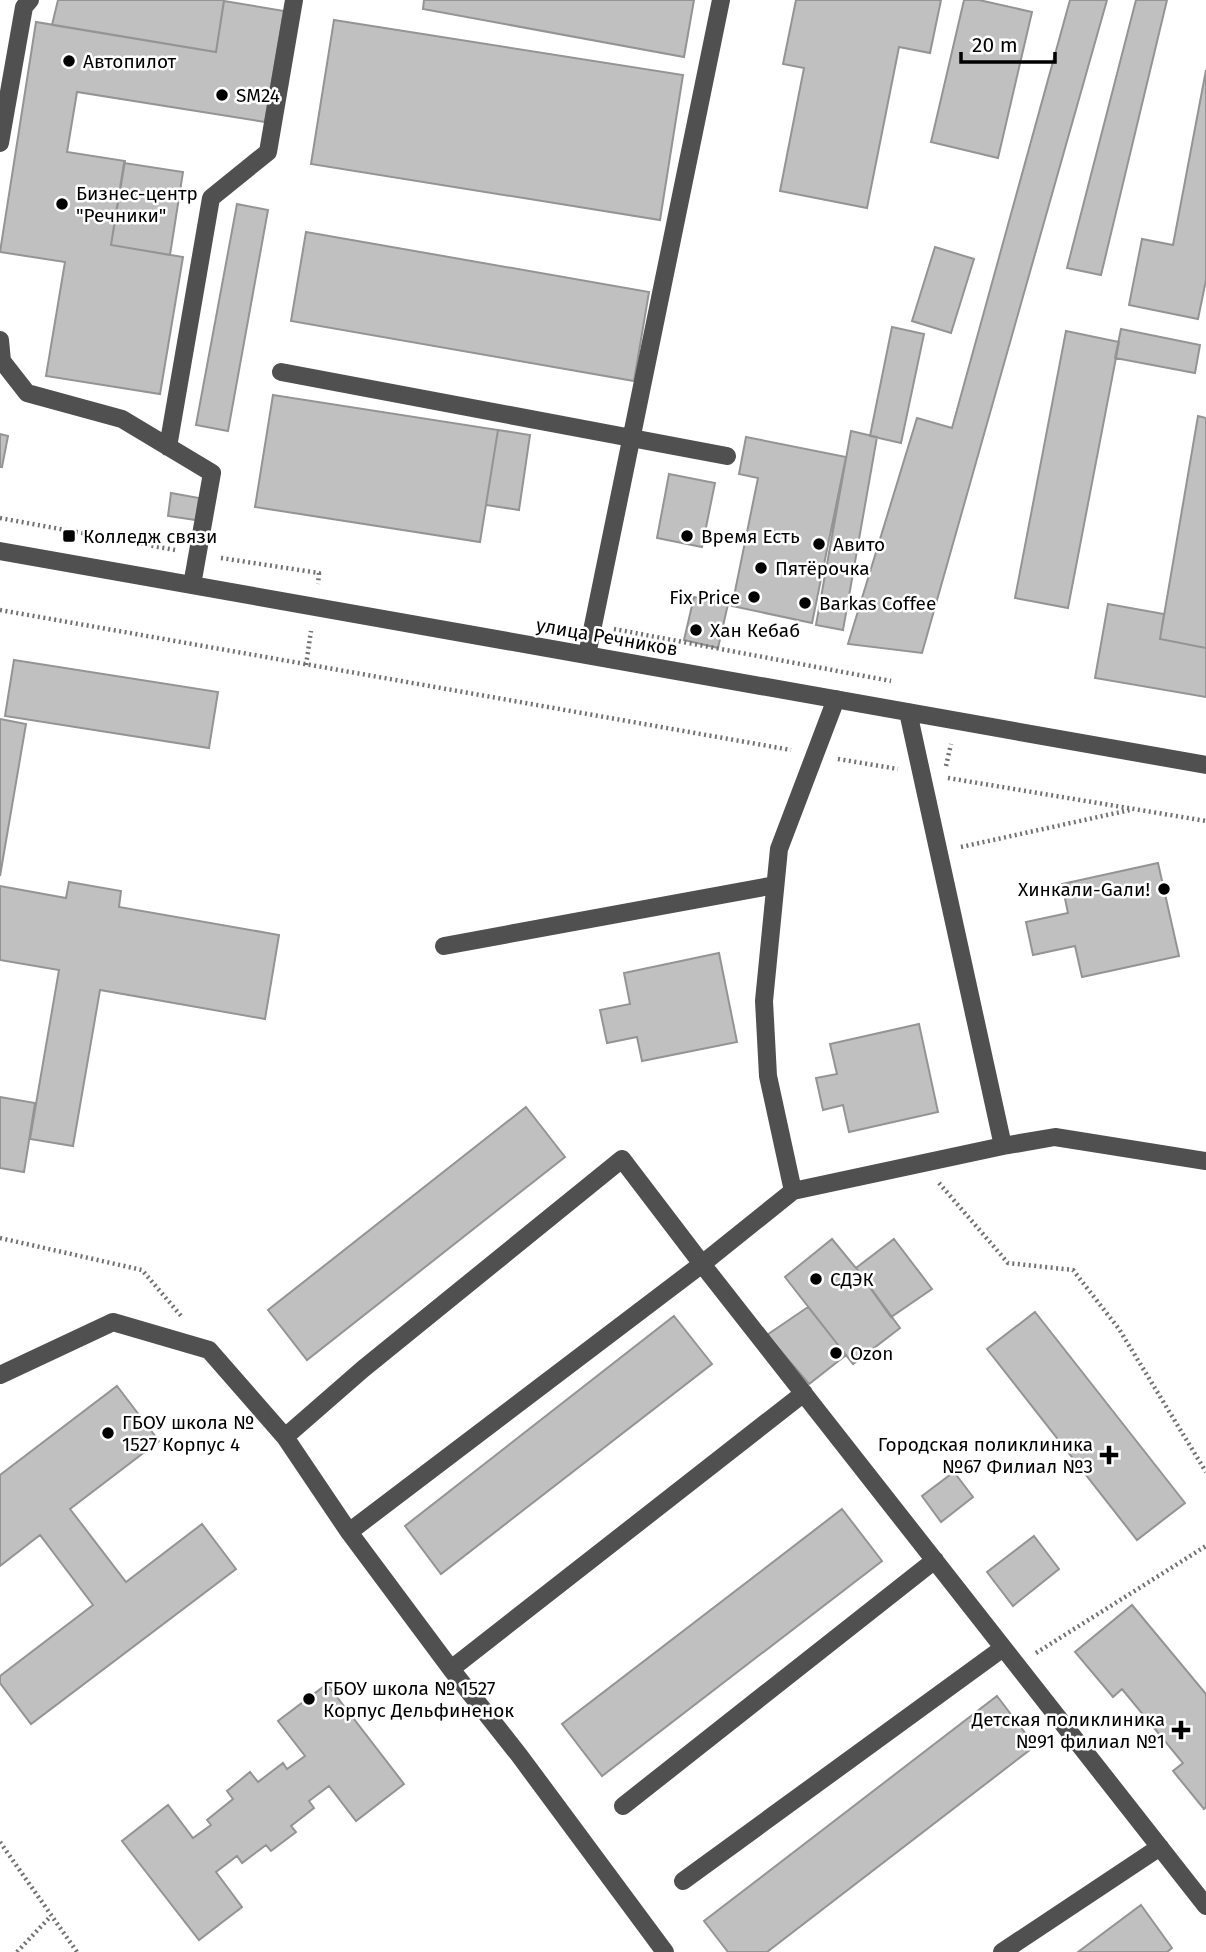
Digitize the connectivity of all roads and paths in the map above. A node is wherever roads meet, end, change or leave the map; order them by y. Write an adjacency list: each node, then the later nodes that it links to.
1 (30, 0): 4 (street)
2 (294, 0): 8 (street)
3 (721, 0): 7 (street)
4 (0, 143)
5 (0, 340): 8 (street)
6 (281, 372): 7 (street)
7 (632, 438): 9 (street); 13 (street)
8 (168, 447): 11 (street)
9 (727, 456)
10 (0, 551): 11 (street, улица Речников)
11 (192, 585): 13 (street, улица Речников)
12 (0, 610): 16 (path)
13 (587, 655): 14 (street, улица Речников)
14 (836, 699): 15 (street, улица Речников); 16 (street)
15 (908, 712): 17 (street, улица Речников); 18 (street)
16 (815, 755): 18 (path); 22 (street)
17 (1206, 765)
18 (923, 774): 19 (path); 21 (street)
19 (1134, 809): 20 (path); 21 (path)
20 (1206, 821)
21 (940, 852): 24 (street)
22 (775, 885): 23 (street); 27 (street)
23 (444, 946)
24 (1003, 1146): 25 (street); 26 (street)
25 (1206, 1161)
26 (923, 1164): 27 (street); 34 (path)
27 (793, 1191): 29 (street)
28 (0, 1238): 30 (path)
29 (702, 1264): 32 (street); 33 (street); 35 (street)
30 (209, 1349): 31 (street); 33 (street)
31 (0, 1376)
32 (804, 1393): 37 (street); 40 (street)
33 (285, 1437): 35 (street)
34 (1206, 1472)
35 (349, 1532): 40 (street)
36 (1206, 1546): 39 (path)
37 (935, 1560): 38 (street); 41 (street)
38 (1003, 1647): 39 (street); 44 (street)
39 (1017, 1665): 43 (street)
40 (451, 1669): 49 (street)
41 (623, 1806)
42 (0, 1842): 46 (path)
43 (1160, 1847): 45 (street); 50 (street)
44 (683, 1881)
45 (1206, 1906)
46 (51, 1916): 47 (path); 48 (path)
47 (17, 1952)
48 (77, 1952)
49 (666, 1952)
50 (1002, 1952)

